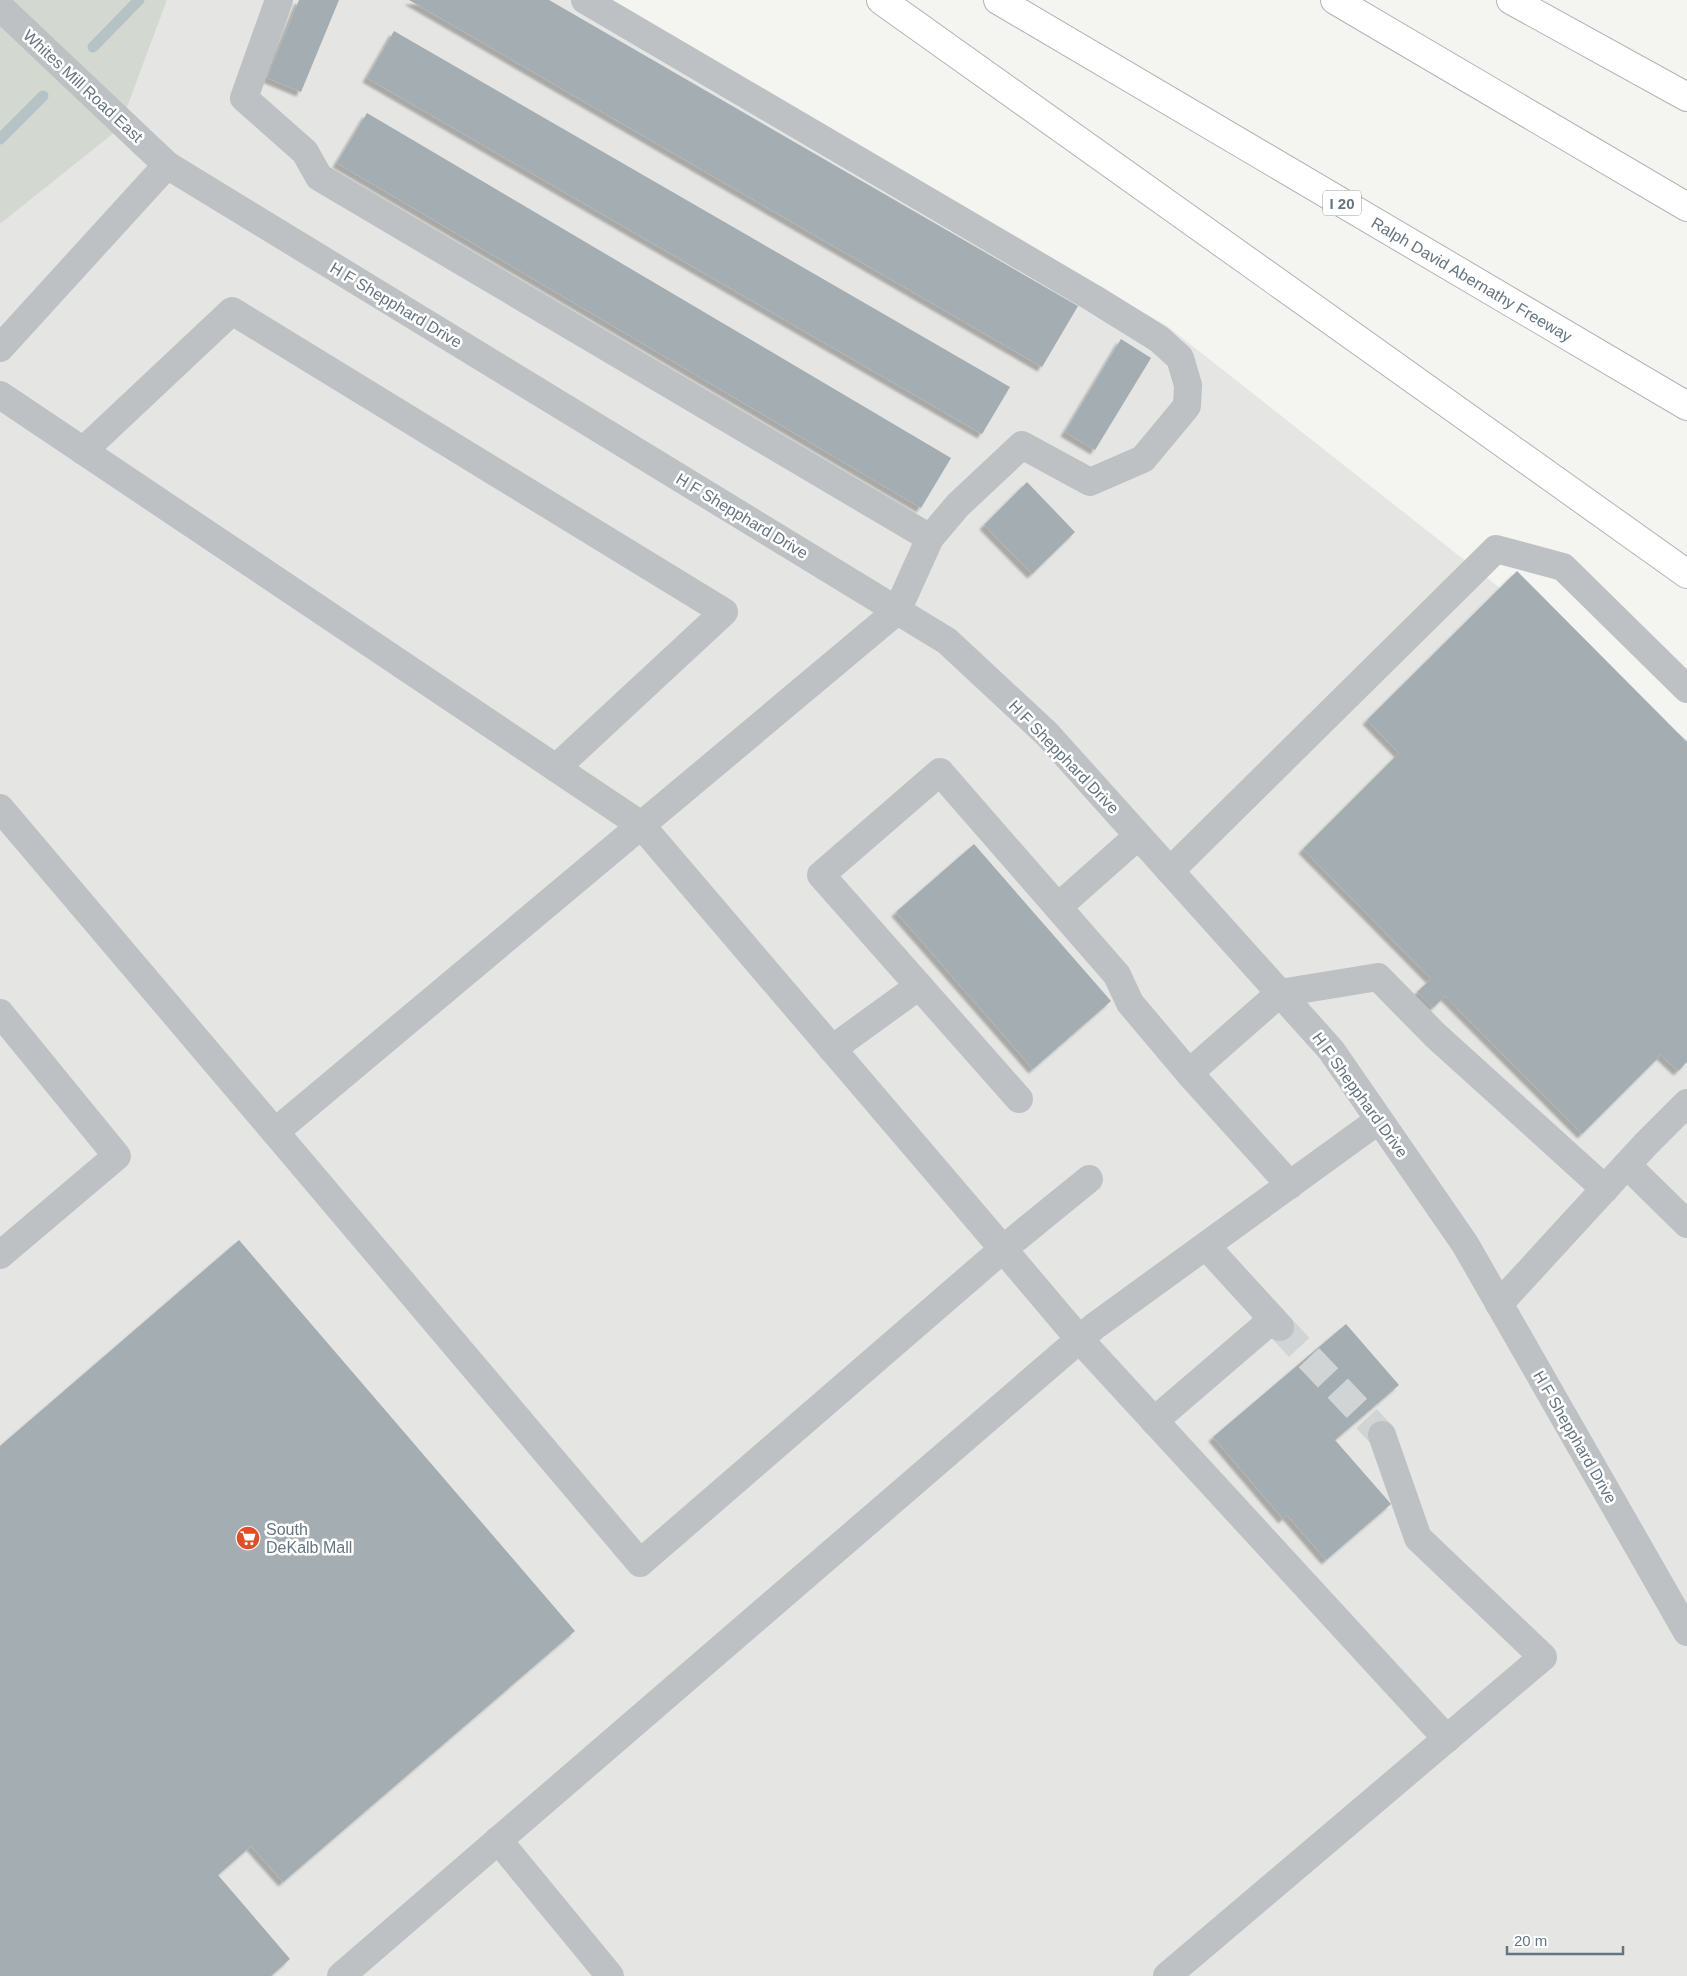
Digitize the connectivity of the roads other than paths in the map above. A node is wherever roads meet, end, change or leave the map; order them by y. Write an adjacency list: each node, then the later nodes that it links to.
1 (279, 0): 15 (street)
2 (585, 0): 15 (street)
3 (881, 0): 16 (highway)
4 (998, 0): 13 (highway, Ralph David Abernathy Freeway / I 20)
5 (1334, 0): 10 (highway)
6 (1511, 0): 8 (highway)
7 (0, 7): 9 (street, Whites Mill Road East)
8 (1687, 97)
9 (167, 165): 11 (street); 17 (street, H F Shepphard Drive)
10 (1687, 207)
11 (0, 348)
12 (0, 395): 14 (street)
13 (1687, 406)
14 (83, 451): 19 (street); 19 (street)
15 (930, 538): 17 (street)
16 (1687, 574)
17 (897, 610): 21 (street); 22 (street, H F Shepphard Drive)
18 (1687, 689): 23 (street)
19 (556, 768): 21 (street)
20 (0, 808): 33 (street)
21 (641, 825): 28 (street); 33 (street)
22 (1138, 836): 23 (street, H F Shepphard Drive); 24 (street)
23 (1170, 871): 26 (street, H F Shepphard Drive)
24 (1058, 907): 25 (street); 29 (street)
25 (919, 986): 28 (street); 30 (street)
26 (1280, 993): 29 (street); 32 (street, H F Shepphard Drive); 37 (street)
27 (0, 1013): 41 (street)
28 (832, 1049): 40 (street)
29 (1189, 1073): 36 (street)
30 (1019, 1099)
31 (1687, 1104): 34 (street)
32 (1379, 1120): 36 (street); 42 (street, H F Shepphard Drive)
33 (275, 1132): 40 (street)
34 (1627, 1165): 37 (street); 38 (street)
35 (1089, 1179): 40 (street)
36 (1290, 1185): 39 (street)
37 (1605, 1189): 42 (street)
38 (1687, 1224)
39 (1206, 1246): 43 (street); 44 (street)
40 (1003, 1250): 43 (street)
41 (0, 1255)
42 (1498, 1304): 46 (street, H F Shepphard Drive)
43 (1080, 1340): 44 (street); 48 (street)
44 (1154, 1421): 47 (street)
45 (1382, 1435): 47 (street)
46 (1687, 1632)
47 (1447, 1739): 51 (street)
48 (498, 1840): 49 (street); 50 (street)
49 (342, 1976)
50 (610, 1976)
51 (1167, 1976)

